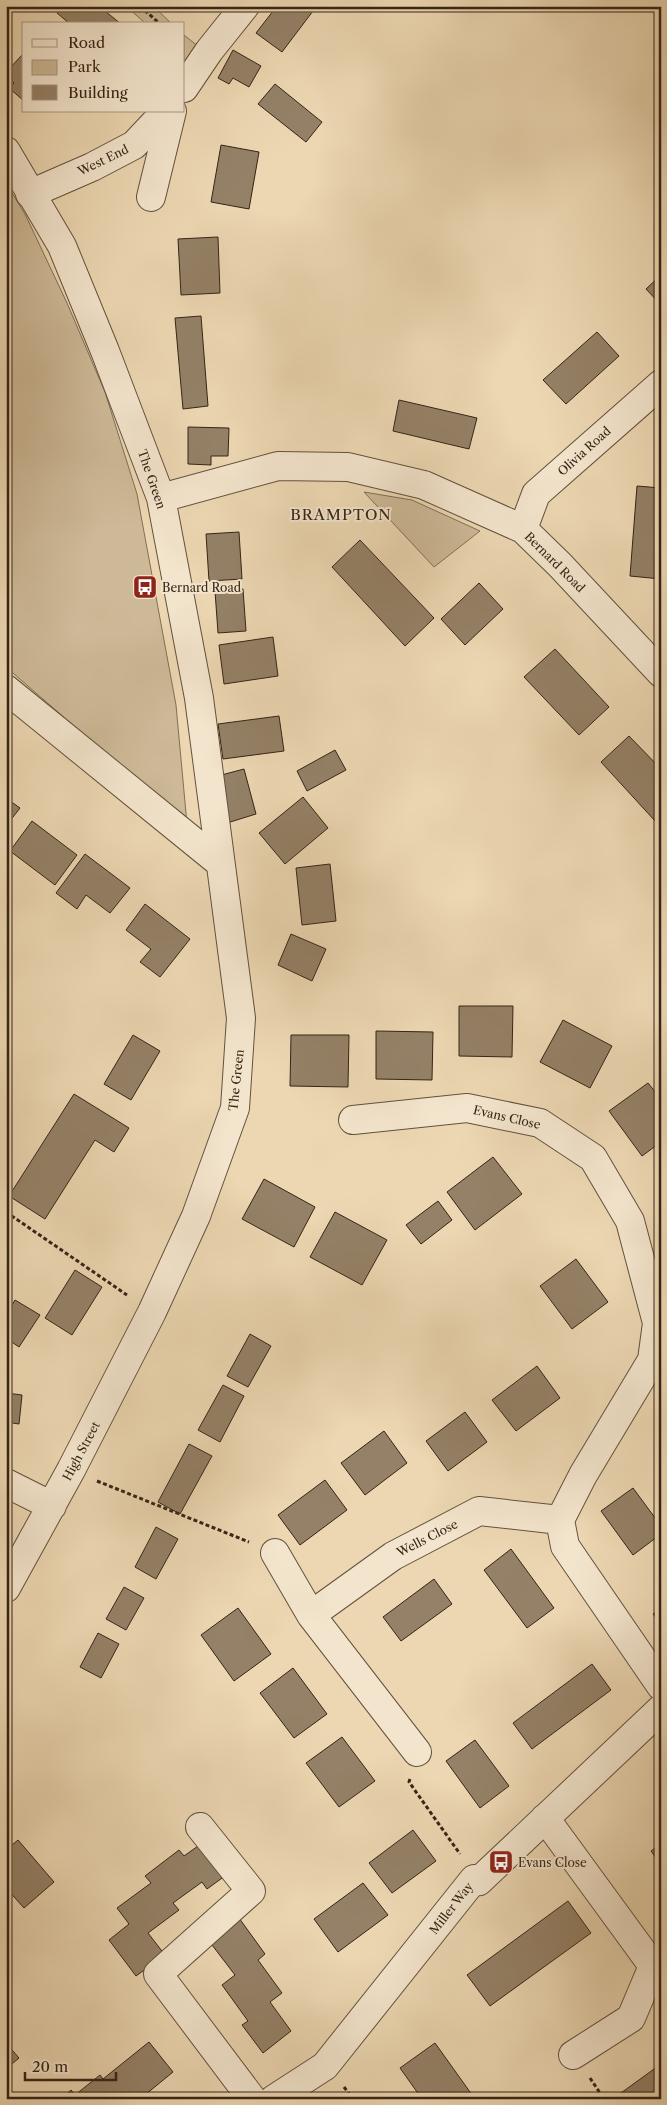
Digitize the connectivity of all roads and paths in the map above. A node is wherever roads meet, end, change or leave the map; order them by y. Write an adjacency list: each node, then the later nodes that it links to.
1 (140, 6): 3 (path)
2 (245, 6): 4 (street)
3 (158, 22)
4 (185, 87)
5 (165, 112): 8 (street, West End)
6 (172, 112): 9 (street)
7 (6, 151): 8 (street, The Green)
8 (30, 194): 11 (street, The Green)
9 (151, 197)
10 (661, 384): 12 (street, Olivia Road)
11 (161, 498): 12 (street, Bernard Road); 15 (street, The Green)
12 (523, 529): 13 (street, Bernard Road)
13 (661, 673)
14 (6, 689): 15 (street)
15 (220, 863): 18 (street, The Green)
16 (353, 1120): 19 (street, Evans Close)
17 (6, 1212): 18 (path)
18 (152, 1312): 20 (street, High Street)
19 (659, 1324): 23 (street, Evans Close)
20 (71, 1470): 22 (street, High Street); 24 (path)
21 (6, 1483): 22 (street)
22 (52, 1506): 25 (street, High Street)
23 (560, 1520): 26 (street, Wells Close); 27 (street)
24 (275, 1553): 26 (street)
25 (6, 1588)
26 (311, 1616): 29 (street)
27 (661, 1686)
28 (661, 1709): 30 (street, Miller Way)
29 (417, 1752): 32 (path)
30 (545, 1818): 32 (street, Miller Way); 33 (street)
31 (200, 1827): 34 (street)
32 (479, 1881): 35 (street, Miller Way)
33 (574, 2055)
34 (252, 2099)
35 (274, 2099)

